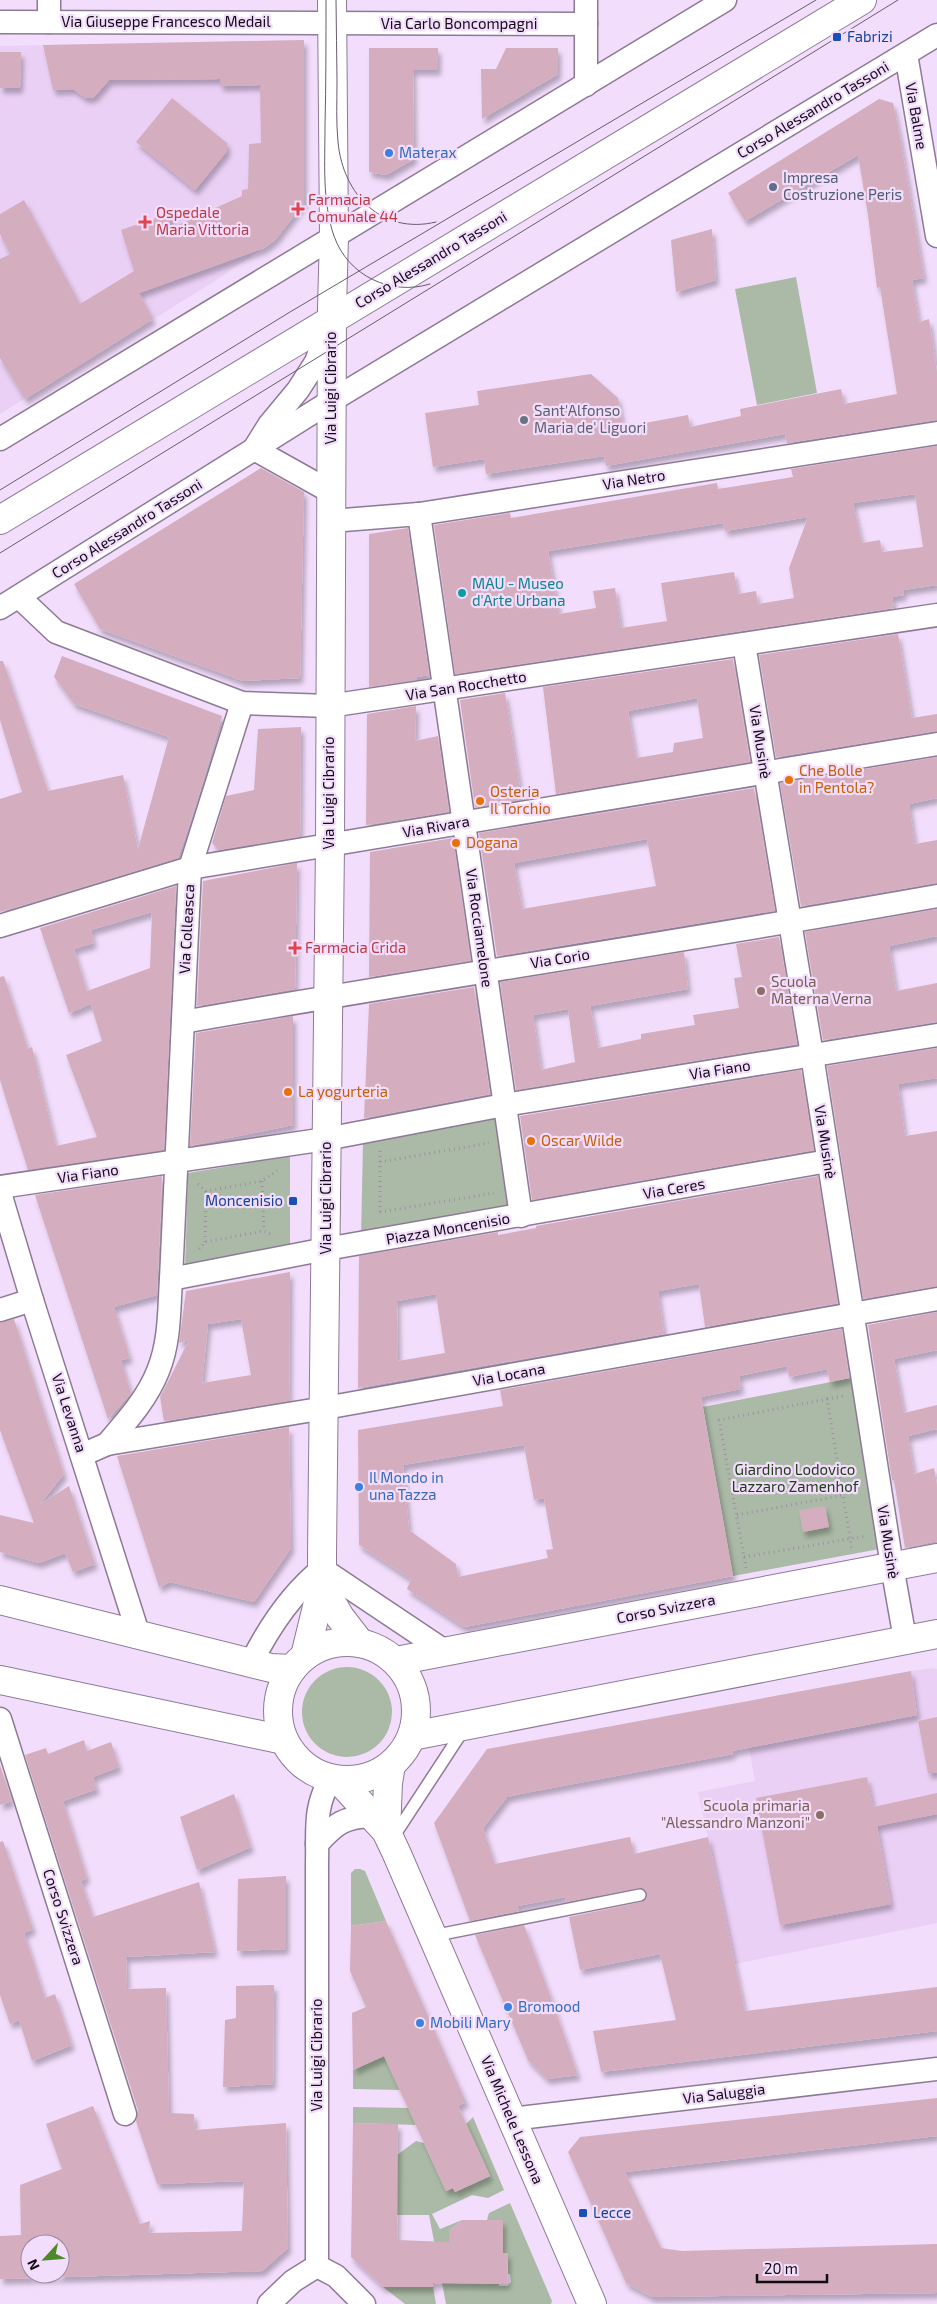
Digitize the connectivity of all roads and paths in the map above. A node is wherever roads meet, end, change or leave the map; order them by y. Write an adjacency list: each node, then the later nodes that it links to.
1 (586, 0): 7 (street)
2 (725, 0): 10 (street)
3 (862, 0): 13 (street, Corso Alessandro Tassoni)
4 (49, 11): 5 (street, Via Giuseppe Francesco Medail); 6 (street, Via Giuseppe Francesco Medail)
5 (332, 12): 7 (street, Via Carlo Boncompagni); 11 (street, Via Luigi Cibrario)
6 (0, 22)
7 (586, 24): 10 (street)
8 (937, 35): 9 (street, Corso Alessandro Tassoni)
9 (906, 54): 12 (street, Via Balme); 14 (street, Corso Alessandro Tassoni)
10 (586, 85): 11 (street)
11 (334, 236): 13 (street, Via Luigi Cibrario); 16 (street)
12 (937, 236)
13 (332, 319): 14 (street, Via Luigi Cibrario); 17 (street); 20 (street, Corso Alessandro Tassoni)
14 (331, 401): 17 (street, Corso Alessandro Tassoni); 18 (street, Via Luigi Cibrario)
15 (937, 433): 19 (street, Via Netro)
16 (0, 439)
17 (254, 449): 18 (street); 22 (street, Corso Alessandro Tassoni)
18 (331, 492): 21 (street, Via Luigi Cibrario)
19 (419, 514): 21 (street, Via Netro); 25 (street, Via Rocciamelone)
20 (0, 520)
21 (331, 521): 27 (street, Via Luigi Cibrario)
22 (9, 602): 26 (street, Via San Rocchetto)
23 (937, 615): 24 (street, Via San Rocchetto)
24 (744, 644): 25 (street, Via San Rocchetto); 29 (street, Via Musinè)
25 (444, 689): 27 (street, Via San Rocchetto); 30 (street, Via Rocciamelone)
26 (242, 703): 27 (street, Via San Rocchetto); 32 (street, Via Colleasca)
27 (329, 706): 31 (street, Via Luigi Cibrario)
28 (937, 744): 29 (street, Via Rivara)
29 (765, 773): 30 (street, Via Rivara); 34 (street, Via Musinè)
30 (464, 822): 31 (street, Via Rivara); 36 (street, Via Rocciamelone)
31 (330, 844): 32 (street, Via Rivara); 37 (street, Via Luigi Cibrario)
32 (190, 868): 35 (street, Via Rivara); 38 (street, Via Colleasca)
33 (937, 896): 34 (street, Via Corio)
34 (790, 922): 36 (street, Via Corio); 40 (street, Via Musinè)
35 (0, 926)
36 (484, 971): 37 (street, Via Corio); 41 (street, Via Rocciamelone)
37 (327, 996): 38 (street, Via Corio); 43 (street, Via Luigi Cibrario)
38 (183, 1022): 48 (street, Via Colleasca)
39 (937, 1034): 40 (street, Via Fiano)
40 (812, 1055): 41 (street, Via Fiano); 47 (street, Via Musinè)
41 (504, 1105): 42 (street); 44 (street, Piazza Moncenisio)
42 (380, 1129): 43 (street); 46 (path)
43 (326, 1139): 45 (street); 59 (street, Via Luigi Cibrario)
44 (509, 1140): 46 (path); 51 (street, Piazza Moncenisio)
45 (289, 1145): 48 (street); 49 (path)
46 (380, 1162): 54 (path)
47 (828, 1162): 55 (street, Via Ceres); 64 (street, Via Musinè)
48 (176, 1167): 50 (street, Via Fiano); 52 (path); 60 (street)
49 (262, 1181): 52 (path); 56 (path)
50 (0, 1186)
51 (517, 1189): 54 (path); 55 (street, Piazza Moncenisio)
52 (206, 1191): 58 (path)
53 (0, 1193): 62 (street, Via Levanna)
54 (380, 1212): 57 (path)
55 (521, 1216): 57 (street, Piazza Moncenisio)
56 (264, 1231)
57 (380, 1240): 59 (street, Piazza Moncenisio)
58 (205, 1242)
59 (326, 1249): 60 (street, Piazza Moncenisio); 65 (street, Via Luigi Cibrario)
60 (171, 1279): 66 (street)
61 (937, 1299): 64 (street, Via Locana)
62 (32, 1300): 63 (street); 67 (street, Via Levanna)
63 (0, 1310)
64 (850, 1313): 65 (street, Via Locana); 70 (street, Via Musinè)
65 (324, 1408): 66 (street, Via Locana); 76 (street, Via Luigi Cibrario)
66 (107, 1444): 67 (street, Via Locana)
67 (82, 1455): 79 (street, Via Levanna)
68 (844, 1495): 69 (path); 69 (path); 71 (path)
69 (737, 1515): 72 (path)
70 (886, 1532): 71 (path); 74 (street, Via Musinè)
71 (851, 1539): 72 (path); 75 (path)
72 (744, 1557): 77 (path)
73 (937, 1558): 74 (street, Corso Svizzera)
74 (892, 1566): 75 (street, Corso Svizzera); 81 (street, Via Musinè)
75 (857, 1573): 77 (street, Corso Svizzera)
76 (322, 1577): 82 (street); 83 (street); 85 (street); 86 (street, Via Luigi Cibrario)
77 (750, 1593): 83 (street, Corso Svizzera)
78 (0, 1600): 79 (street)
79 (138, 1633): 85 (street)
80 (937, 1634): 81 (street)
81 (905, 1639): 89 (street)
82 (360, 1643): 84 (street); 86 (street)
83 (446, 1652): 84 (street, Corso Svizzera)
84 (396, 1661): 90 (street)
85 (251, 1663): 86 (street)
86 (298, 1663): 91 (street)
87 (0, 1680): 91 (street)
88 (0, 1719): 99 (street, Corso Svizzera)
89 (467, 1726): 90 (street); 94 (lane)
90 (412, 1736): 92 (street)
91 (284, 1740): 93 (street)
92 (392, 1765): 93 (street); 94 (street, Via Michele Lessona)
93 (335, 1780): 94 (street, Via Michele Lessona); 95 (street, Via Luigi Cibrario)
94 (383, 1829): 95 (street); 97 (street, Via Michele Lessona)
95 (317, 1844): 101 (street, Via Luigi Cibrario)
96 (640, 1895): 97 (lane)
97 (432, 1936): 100 (street, Via Michele Lessona)
98 (937, 2069): 100 (street, Via Saluggia)
99 (125, 2114)
100 (511, 2119): 104 (street, Via Michele Lessona)
101 (317, 2266): 102 (street); 103 (street)
102 (269, 2304)
103 (364, 2304)
104 (592, 2304)

